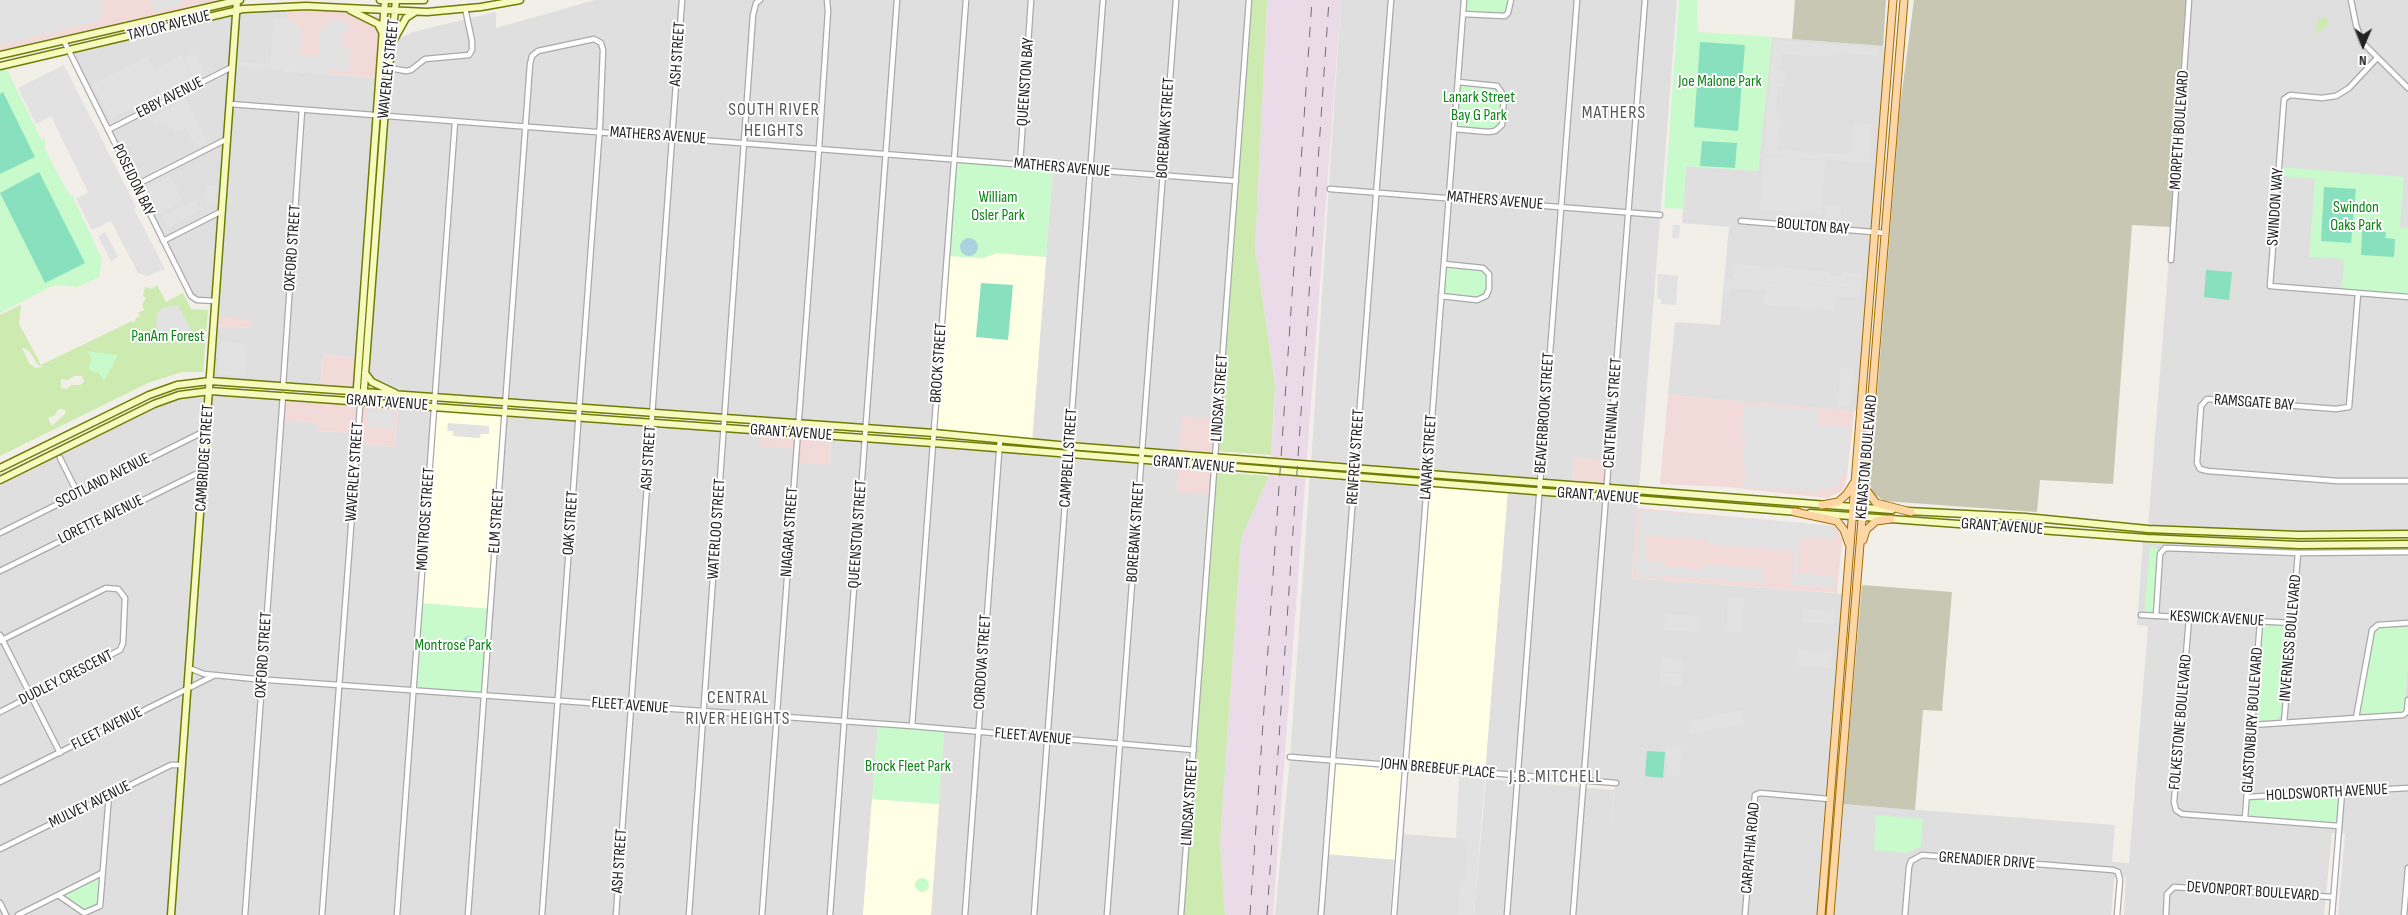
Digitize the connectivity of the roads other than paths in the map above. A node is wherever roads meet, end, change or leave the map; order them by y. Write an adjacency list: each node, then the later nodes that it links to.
1 (239, 0): 27 (main road, CAMBRIDGE STREET); 33 (main road, TAYLOR AVENUE)
2 (380, 0): 3 (main road)
3 (385, 0): 4 (main road); 28 (main road, WAVERLEY STREET)
4 (396, 0): 5 (main road); 29 (main road, WAVERLEY STREET)
5 (424, 0)
6 (520, 0): 26 (main road, TAYLOR AVENUE)
7 (682, 0): 52 (street, ASH STREET)
8 (760, 0): 54 (street, WATERLOO STREET)
9 (827, 0): 55 (street, NIAGARA STREET)
10 (897, 0): 56 (street)
11 (966, 0): 57 (street, BROCK STREET)
12 (1031, 0): 58 (street, QUEENSTON BAY)
13 (1103, 0): 59 (street, CAMPBELL STREET)
14 (1176, 0): 60 (street, BOREBANK STREET)
15 (1249, 0): 61 (street, LINDSAY STREET)
16 (1391, 0): 64 (street, RENFREW STREET)
17 (1464, 0): 31 (street, LANARK STREET)
18 (1511, 0): 31 (street)
19 (1577, 0): 66 (street, BEAVERBROOK STREET)
20 (1645, 0): 68 (street, CENTENNIAL STREET)
21 (1893, 0): 71 (main road, KENASTON BOULEVARD)
22 (1904, 0): 72 (main road, KENASTON BOULEVARD)
23 (2189, 0): 74 (street, MORPETH BOULEVARD)
24 (2351, 0): 37 (street)
25 (347, 8): 27 (main road, TAYLOR AVENUE); 28 (main road, TAYLOR AVENUE); 32 (main road)
26 (465, 8): 30 (main road, TAYLOR AVENUE); 40 (street)
27 (236, 11): 35 (main road, TAYLOR AVENUE); 39 (main road, CAMBRIDGE STREET)
28 (384, 11): 29 (main road, TAYLOR AVENUE); 32 (main road, WAVERLEY STREET)
29 (395, 11): 30 (main road, TAYLOR AVENUE); 34 (main road, WAVERLEY STREET)
30 (415, 12): 34 (main road)
31 (1463, 14): 41 (street, LANARK STREET)
32 (382, 32): 45 (main road, WAVERLEY STREET)
33 (64, 41): 35 (street, POSEIDON BAY); 36 (main road, TAYLOR AVENUE)
34 (390, 46): 40 (main road, WAVERLEY STREET)
35 (68, 50): 38 (main road, TAYLOR AVENUE); 50 (street, POSEIDON BAY)
36 (0, 55)
37 (2377, 58): 42 (street); 76 (street, SWINDON WAY)
38 (0, 66)
39 (232, 67): 43 (main road, CAMBRIDGE STREET); 50 (street, EBBY AVENUE)
40 (389, 68): 46 (main road, WAVERLEY STREET)
41 (1458, 82): 49 (street, LANARK STREET); 49 (street)
42 (2408, 88)
43 (230, 104): 44 (street, MATHERS AVENUE); 53 (main road, CAMBRIDGE STREET)
44 (302, 110): 45 (street, MATHERS AVENUE); 82 (street, OXFORD STREET)
45 (376, 115): 46 (street, MATHERS AVENUE); 84 (main road, WAVERLEY STREET)
46 (384, 116): 47 (street, MATHERS AVENUE); 80 (main road, WAVERLEY STREET)
47 (455, 122): 48 (street, MATHERS AVENUE); 88 (street, MONTROSE STREET)
48 (526, 127): 51 (street, MATHERS AVENUE); 51 (street, ELM STREET); 91 (street, ELM STREET)
49 (1454, 129): 65 (street, LANARK STREET)
50 (108, 130): 62 (street, POSEIDON BAY)
51 (600, 132): 52 (street, MATHERS AVENUE); 93 (street, OAK STREET)
52 (672, 137): 54 (street, MATHERS AVENUE); 95 (street, ASH STREET)
53 (227, 139): 62 (street); 67 (main road, CAMBRIDGE STREET)
54 (746, 143): 55 (street, MATHERS AVENUE); 97 (street, WATERLOO STREET)
55 (819, 148): 56 (street, MATHERS AVENUE); 99 (street, NIAGARA STREET)
56 (886, 153): 57 (street, MATHERS AVENUE); 102 (street, QUEENSTON STREET)
57 (954, 158): 58 (street, MATHERS AVENUE); 103 (street, BROCK STREET)
58 (1020, 164): 59 (street, MATHERS AVENUE)
59 (1090, 170): 60 (street, MATHERS AVENUE); 108 (street, CAMPBELL STREET)
60 (1162, 176): 61 (street, MATHERS AVENUE); 110 (street, BOREBANK STREET)
61 (1236, 181): 112 (street, LINDSAY STREET)
62 (136, 186): 73 (street, POSEIDON BAY)
63 (1330, 188): 64 (street, MATHERS AVENUE)
64 (1376, 192): 65 (street, MATHERS AVENUE); 116 (street, RENFREW STREET)
65 (1449, 197): 66 (street, MATHERS AVENUE); 75 (street, LANARK STREET)
66 (1561, 207): 68 (street, MATHERS AVENUE); 125 (street, BEAVERBROOK STREET)
67 (222, 211): 73 (street); 79 (main road, CAMBRIDGE STREET)
68 (1628, 212): 69 (street, MATHERS AVENUE); 127 (street, CENTENNIAL STREET)
69 (1660, 215)
70 (1741, 221): 71 (street, BOULTON BAY)
71 (1875, 232): 72 (street, BOULTON BAY); 122 (main road, KENASTON BOULEVARD)
72 (1885, 233): 126 (main road, KENASTON BOULEVARD)
73 (164, 241): 79 (street, POSEIDON BAY)
74 (2171, 260)
75 (1444, 264): 77 (street, LANARK STREET); 77 (street)
76 (2358, 293): 78 (street, SWINDON WAY); 123 (street, RAMSGATE BAY)
77 (1441, 296): 118 (street, LANARK STREET)
78 (2408, 297)
79 (216, 301): 81 (main road, CAMBRIDGE STREET)
80 (365, 373): 85 (main road, WAVERLEY STREET); 86 (main road)
81 (210, 381): 82 (main road, GRANT AVENUE); 83 (main road, CAMBRIDGE STREET); 117 (main road, GRANT AVENUE)
82 (283, 386): 84 (main road, GRANT AVENUE)
83 (210, 391): 87 (main road, GRANT AVENUE); 101 (main road, CAMBRIDGE STREET); 121 (main road, GRANT AVENUE)
84 (356, 391): 85 (main road, GRANT AVENUE); 89 (main road, WAVERLEY STREET)
85 (364, 392): 86 (main road, GRANT AVENUE); 90 (main road, WAVERLEY STREET)
86 (398, 394): 88 (main road, GRANT AVENUE)
87 (283, 395): 89 (main road, GRANT AVENUE); 157 (street, OXFORD STREET)
88 (435, 397): 91 (main road, GRANT AVENUE); 92 (street, MONTROSE STREET)
89 (356, 401): 90 (main road, GRANT AVENUE)
90 (363, 402): 92 (main road, GRANT AVENUE); 158 (street, WAVERLEY STREET)
91 (506, 402): 93 (main road, GRANT AVENUE); 94 (street, ELM STREET)
92 (434, 407): 94 (main road, GRANT AVENUE); 160 (street, MONTROSE STREET)
93 (579, 407): 95 (main road, GRANT AVENUE); 96 (street, OAK STREET)
94 (505, 411): 96 (main road, GRANT AVENUE); 162 (street, ELM STREET)
95 (652, 413): 97 (main road, GRANT AVENUE); 98 (street, ASH STREET)
96 (578, 418): 98 (main road, GRANT AVENUE); 164 (street, OAK STREET)
97 (726, 418): 99 (main road, GRANT AVENUE); 100 (street, WATERLOO STREET)
98 (652, 422): 100 (main road, GRANT AVENUE); 165 (street, ASH STREET)
99 (798, 423): 102 (main road, GRANT AVENUE); 104 (street, NIAGARA STREET)
100 (725, 428): 104 (main road, GRANT AVENUE); 167 (street, WATERLOO STREET)
101 (207, 429): 119 (main road, CAMBRIDGE STREET); 129 (street, SCOTLAND AVENUE)
102 (866, 429): 103 (main road, GRANT AVENUE); 105 (street, QUEENSTON STREET)
103 (934, 433): 106 (main road, GRANT AVENUE); 107 (street, BROCK STREET)
104 (797, 434): 105 (main road, GRANT AVENUE); 168 (street, NIAGARA STREET)
105 (865, 439): 107 (main road, GRANT AVENUE); 170 (street, QUEENSTON STREET)
106 (1000, 439): 108 (main road, GRANT AVENUE); 109 (street, CORDOVA STREET)
107 (933, 443): 109 (main road, GRANT AVENUE); 173 (street, BROCK STREET)
108 (1069, 446): 110 (main road, GRANT AVENUE); 111 (street, CAMPBELL STREET)
109 (999, 450): 111 (main road, GRANT AVENUE); 174 (street, CORDOVA STREET)
110 (1142, 451): 112 (main road, GRANT AVENUE); 114 (street, BOREBANK STREET)
111 (1069, 455): 114 (main road, GRANT AVENUE); 175 (street, CAMPBELL STREET)
112 (1216, 456): 115 (street, LINDSAY STREET); 116 (main road, GRANT AVENUE)
113 (60, 458): 129 (street)
114 (1142, 461): 115 (main road, GRANT AVENUE); 176 (street, BOREBANK STREET)
115 (1215, 466): 120 (main road, GRANT AVENUE); 177 (street, LINDSAY STREET)
116 (1355, 467): 118 (main road, GRANT AVENUE); 120 (street, RENFREW STREET)
117 (0, 468)
118 (1428, 472): 124 (street, LANARK STREET); 125 (main road, GRANT AVENUE)
119 (204, 474): 146 (street, LORETTE AVENUE); 155 (main road, CAMBRIDGE STREET)
120 (1354, 477): 124 (main road, GRANT AVENUE); 180 (street, RENFREW STREET)
121 (0, 480)
122 (1856, 481): 131 (main road); 132 (main road, KENASTON BOULEVARD)
123 (2408, 481)
124 (1427, 482): 128 (main road, GRANT AVENUE); 182 (street, LANARK STREET)
125 (1540, 482): 127 (main road, GRANT AVENUE); 128 (street, BEAVERBROOK STREET)
126 (1864, 486): 133 (main road, KENASTON BOULEVARD); 135 (main road)
127 (1607, 487): 130 (street, CENTENNIAL STREET); 131 (main road, GRANT AVENUE)
128 (1539, 492): 130 (main road, GRANT AVENUE); 183 (street, BEAVERBROOK STREET)
129 (78, 494): 139 (street, SCOTLAND AVENUE)
130 (1606, 497): 134 (main road, GRANT AVENUE); 184 (street, CENTENNIAL STREET)
131 (1822, 505): 132 (main road, GRANT AVENUE)
132 (1854, 506): 133 (main road, GRANT AVENUE); 136 (main road, KENASTON BOULEVARD)
133 (1862, 507): 135 (main road, GRANT AVENUE); 137 (main road, KENASTON BOULEVARD)
134 (1794, 512): 136 (main road, GRANT AVENUE); 142 (main road)
135 (1911, 512): 140 (main road, GRANT AVENUE)
136 (1853, 516): 137 (main road, GRANT AVENUE); 142 (main road, KENASTON BOULEVARD)
137 (1862, 517): 138 (main road, GRANT AVENUE); 145 (main road, KENASTON BOULEVARD)
138 (1891, 519): 141 (main road, GRANT AVENUE); 145 (main road)
139 (0, 533)
140 (2408, 534)
141 (2408, 544)
142 (1850, 547): 191 (main road, KENASTON BOULEVARD)
143 (2408, 552): 144 (street)
144 (2298, 553): 148 (street); 151 (street, INVERNESS BOULEVARD)
145 (1857, 567): 222 (main road, KENASTON BOULEVARD)
146 (0, 570)
147 (2142, 615): 148 (street, KESWICK AVENUE)
148 (2156, 616): 149 (street, KESWICK AVENUE)
149 (2189, 618): 150 (street, KESWICK AVENUE); 192 (street, FOLKESTONE BOULEVARD)
150 (2260, 622): 151 (street, KESWICK AVENUE); 172 (street, GLASTONBURY BOULEVARD)
151 (2292, 623): 171 (street, INVERNESS BOULEVARD)
152 (2408, 623): 169 (street)
153 (0, 634): 154 (street)
154 (1, 640): 161 (street); 161 (street, DUDLEY CRESCENT)
155 (188, 668): 156 (street, FLEET AVENUE); 159 (main road, CAMBRIDGE STREET)
156 (215, 675): 157 (street, FLEET AVENUE); 159 (street, FLEET AVENUE)
157 (262, 679): 158 (street, FLEET AVENUE); 203 (street, OXFORD STREET)
158 (339, 685): 160 (street, FLEET AVENUE); 204 (street, WAVERLEY STREET)
159 (187, 690): 178 (street, FLEET AVENUE); 181 (main road, CAMBRIDGE STREET)
160 (414, 690): 162 (street, FLEET AVENUE); 205 (street, MONTROSE STREET)
161 (31, 696): 166 (street, DUDLEY CRESCENT); 178 (street)
162 (484, 696): 164 (street, FLEET AVENUE); 206 (street, ELM STREET)
163 (2408, 700): 169 (street)
164 (558, 701): 165 (street, FLEET AVENUE); 207 (street, OAK STREET)
165 (631, 706): 167 (street, FLEET AVENUE); 208 (street, ASH STREET)
166 (0, 712)
167 (704, 712): 168 (street, FLEET AVENUE); 209 (street, WATERLOO STREET)
168 (776, 717): 170 (street, FLEET AVENUE); 210 (street, NIAGARA STREET)
169 (2356, 718): 171 (street)
170 (844, 722): 173 (street, FLEET AVENUE); 211 (street, QUEENSTON STREET)
171 (2284, 723): 172 (street)
172 (2252, 725): 190 (street, GLASTONBURY BOULEVARD)
173 (912, 726): 174 (street, FLEET AVENUE)
174 (978, 732): 175 (street, FLEET AVENUE); 212 (street, CORDOVA STREET)
175 (1048, 739): 176 (street, FLEET AVENUE); 213 (street, CAMPBELL STREET)
176 (1120, 743): 177 (street, FLEET AVENUE); 214 (street, BOREBANK STREET)
177 (1194, 750): 215 (street, LINDSAY STREET)
178 (60, 752): 185 (street, FLEET AVENUE)
179 (1290, 757): 180 (street, JOHN BREBEUF PLACE)
180 (1333, 760): 182 (street, JOHN BREBEUF PLACE); 216 (street, RENFREW STREET)
181 (181, 765): 189 (street, MULVEY AVENUE); 202 (main road, CAMBRIDGE STREET)
182 (1405, 766): 183 (street, JOHN BREBEUF PLACE); 217 (street, LANARK STREET)
183 (1518, 775): 184 (street, JOHN BREBEUF PLACE); 218 (street, BEAVERBROOK STREET)
184 (1583, 781): 186 (street, JOHN BREBEUF PLACE); 219 (street, CENTENNIAL STREET)
185 (0, 782)
186 (1616, 783)
187 (2408, 788): 188 (street, HOLDSWORTH AVENUE)
188 (2342, 792): 190 (street, HOLDSWORTH AVENUE); 193 (street)
189 (109, 795): 194 (street, MULVEY AVENUE); 196 (street)
190 (2247, 797): 192 (street, GLASTONBURY BOULEVARD)
191 (1829, 799): 220 (street, CARPATHIA ROAD); 221 (main road, KENASTON BOULEVARD)
192 (2245, 818): 193 (street, FOLKESTONE BOULEVARD)
193 (2339, 826): 198 (street)
194 (0, 849)
195 (2408, 868): 227 (street)
196 (102, 873): 197 (street); 197 (street)
197 (58, 895): 201 (street)
198 (2333, 897): 225 (street, DEVONPORT BOULEVARD); 226 (street)
199 (0, 903): 200 (street)
200 (6, 915)
201 (18, 915)
202 (171, 915)
203 (245, 915)
204 (322, 915)
205 (397, 915)
206 (468, 915)
207 (542, 915)
208 (616, 915)
209 (689, 915)
210 (762, 915)
211 (830, 915)
212 (964, 915)
213 (1034, 915)
214 (1107, 915)
215 (1182, 915)
216 (1321, 915)
217 (1394, 915)
218 (1507, 915)
219 (1573, 915)
220 (1745, 915)
221 (1821, 915)
222 (1830, 915)
223 (1905, 915): 224 (street, GRENADIER DRIVE)
224 (2117, 915)
225 (2166, 915)
226 (2332, 915)
227 (2404, 915)

